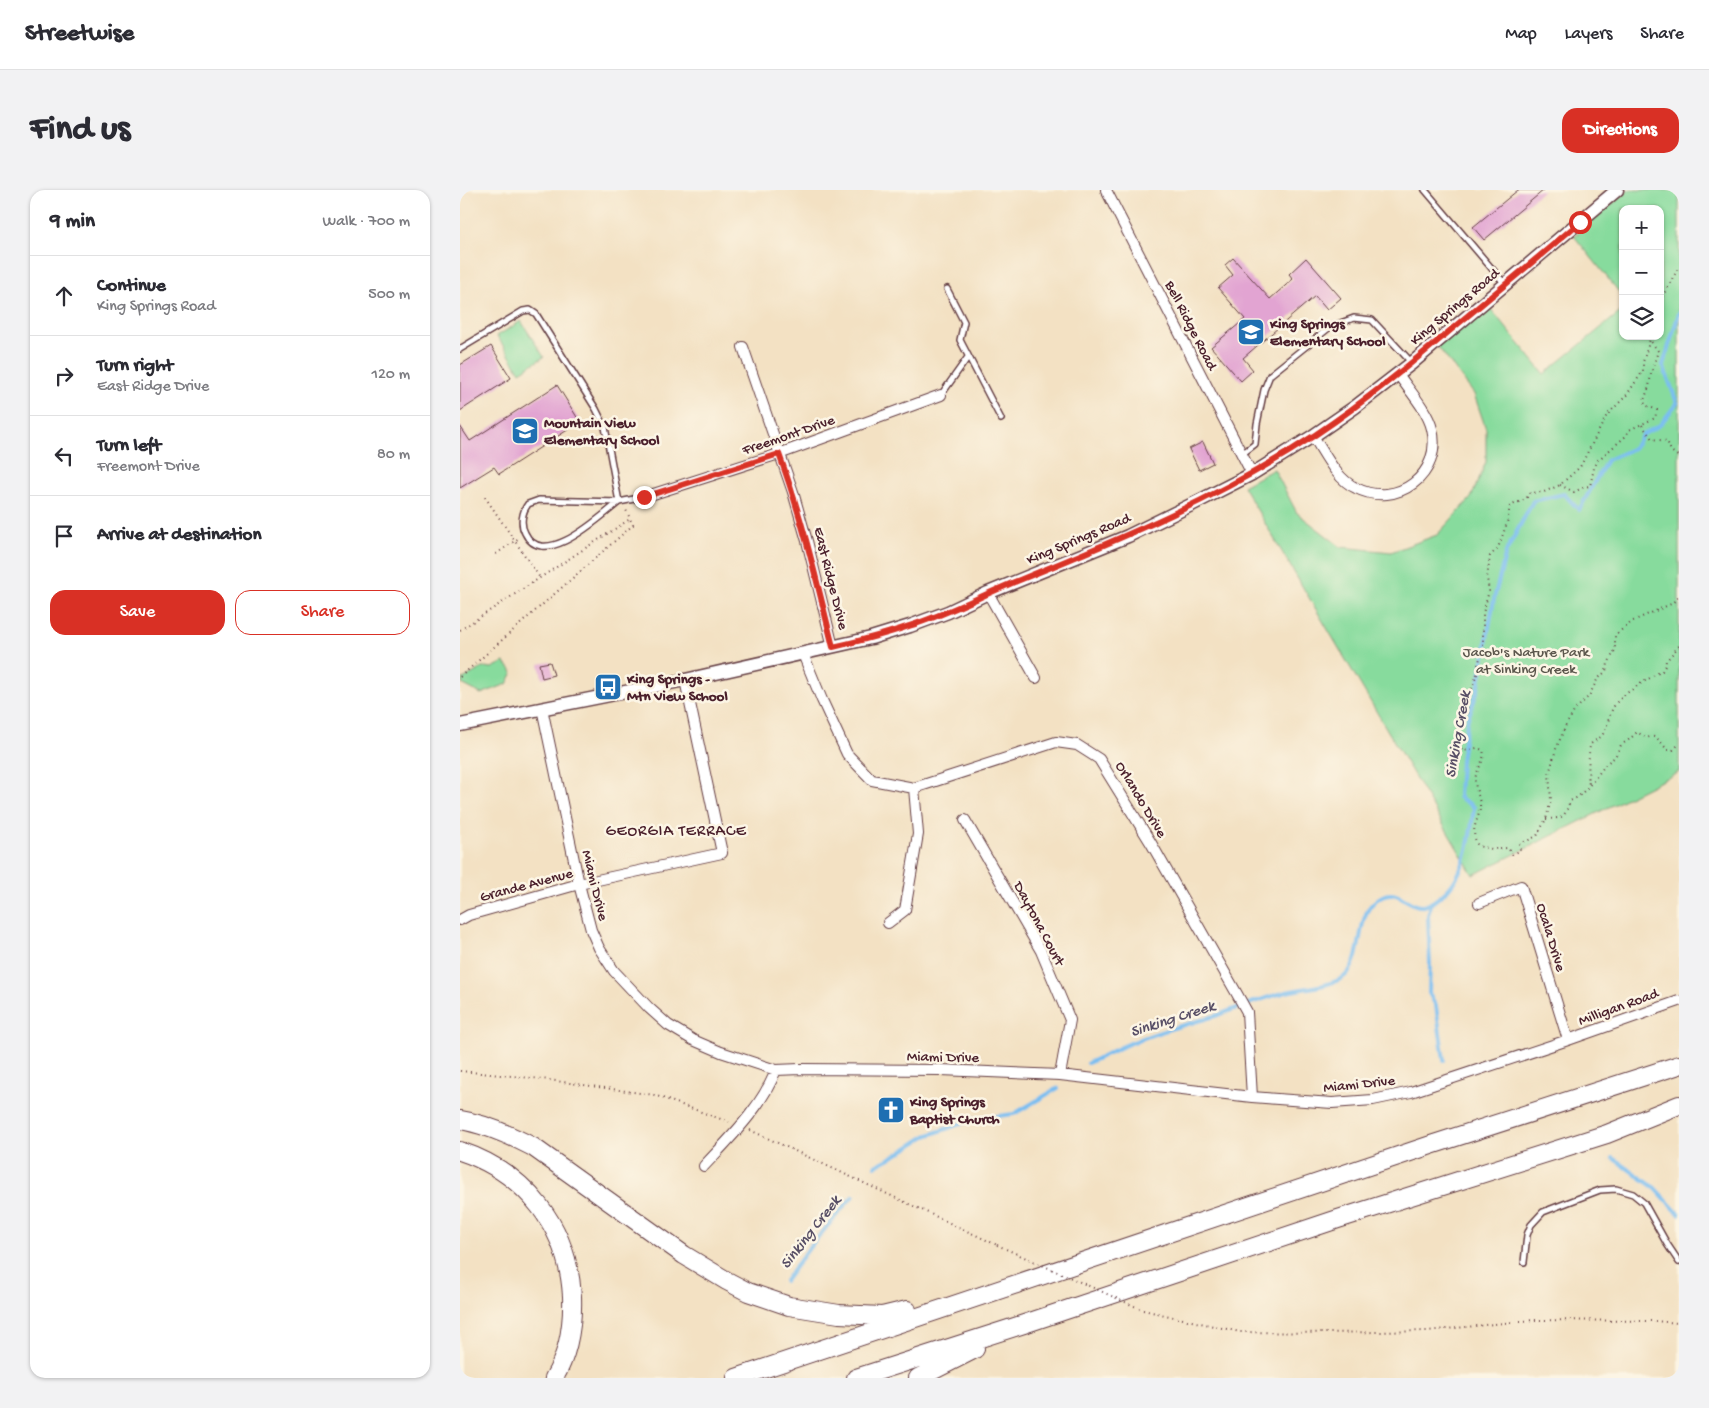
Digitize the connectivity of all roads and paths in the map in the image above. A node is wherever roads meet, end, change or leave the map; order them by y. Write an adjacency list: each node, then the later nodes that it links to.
1 (1106, 190): 19 (street, Bell Ridge Road)
2 (1425, 190): 5 (lane)
3 (1617, 190): 5 (street, King Springs Road)
4 (1679, 267): 7 (path)
5 (1505, 285): 12 (street, King Springs Road)
6 (947, 289): 11 (lane)
7 (1663, 295)
8 (1650, 340): 16 (path); 22 (path)
9 (743, 347): 18 (street, East Ridge Drive)
10 (460, 349): 25 (lane)
11 (968, 357): 14 (lane); 15 (lane)
12 (1412, 362): 13 (street, King Springs Road); 19 (lane)
13 (1398, 374): 17 (street, King Springs Road); 17 (street)
14 (941, 394): 18 (street, Freemont Drive)
15 (1001, 419)
16 (1642, 425): 20 (path); 22 (path)
17 (1313, 436): 21 (street, King Springs Road)
18 (779, 454): 24 (street, Freemont Drive); 35 (street, East Ridge Drive)
19 (1241, 454): 21 (street, Bell Ridge Road)
20 (1679, 457)
21 (1252, 474): 31 (street, King Springs Road)
22 (1560, 485): 45 (path)
23 (485, 497): 28 (path)
24 (644, 497): 25 (lane)
25 (621, 501): 26 (path); 27 (lane); 27 (lane)
26 (630, 519): 30 (path); 37 (path)
27 (525, 534): 28 (path)
28 (515, 541): 29 (path); 30 (path)
29 (496, 554)
30 (540, 578): 33 (path)
31 (988, 593): 35 (street, King Springs Road); 38 (street)
32 (1679, 597): 45 (path)
33 (460, 630)
34 (1679, 646): 43 (path)
35 (833, 647): 36 (street, King Springs Road)
36 (803, 654): 39 (street, King Springs Road); 44 (street, Orlando Drive)
37 (460, 677)
38 (1036, 678)
39 (685, 680): 40 (street, King Springs Road); 47 (street, Grande Avenue)
40 (542, 708): 41 (street, King Springs Road); 47 (street, Miami Drive)
41 (460, 725)
42 (1679, 744): 43 (path)
43 (1589, 786): 45 (path)
44 (914, 788): 50 (street); 56 (street, Orlando Drive)
45 (1546, 818)
46 (965, 820): 55 (street, Daytona Court)
47 (579, 884): 49 (street, Grande Avenue); 54 (street, Miami Drive)
48 (1479, 903): 52 (street, Ocala Drive)
49 (460, 920)
50 (888, 923)
51 (1679, 1001): 52 (street, Milligan Road)
52 (1568, 1040): 56 (street, Miami Drive)
53 (1679, 1065): 64 (highway)
54 (776, 1070): 55 (street, Miami Drive); 60 (street)
55 (1060, 1075): 56 (street, Miami Drive)
56 (1252, 1097)
57 (1679, 1105): 66 (highway)
58 (460, 1120): 64 (highway)
59 (460, 1151): 67 (highway)
60 (704, 1166)
61 (997, 1245): 65 (path, bridge)
62 (1524, 1262): 63 (lane)
63 (1679, 1262)
64 (1003, 1289): 68 (highway)
65 (1679, 1323)
66 (1024, 1324): 69 (highway); 70 (highway)
67 (554, 1378)
68 (736, 1378)
69 (856, 1378)
70 (918, 1378)

